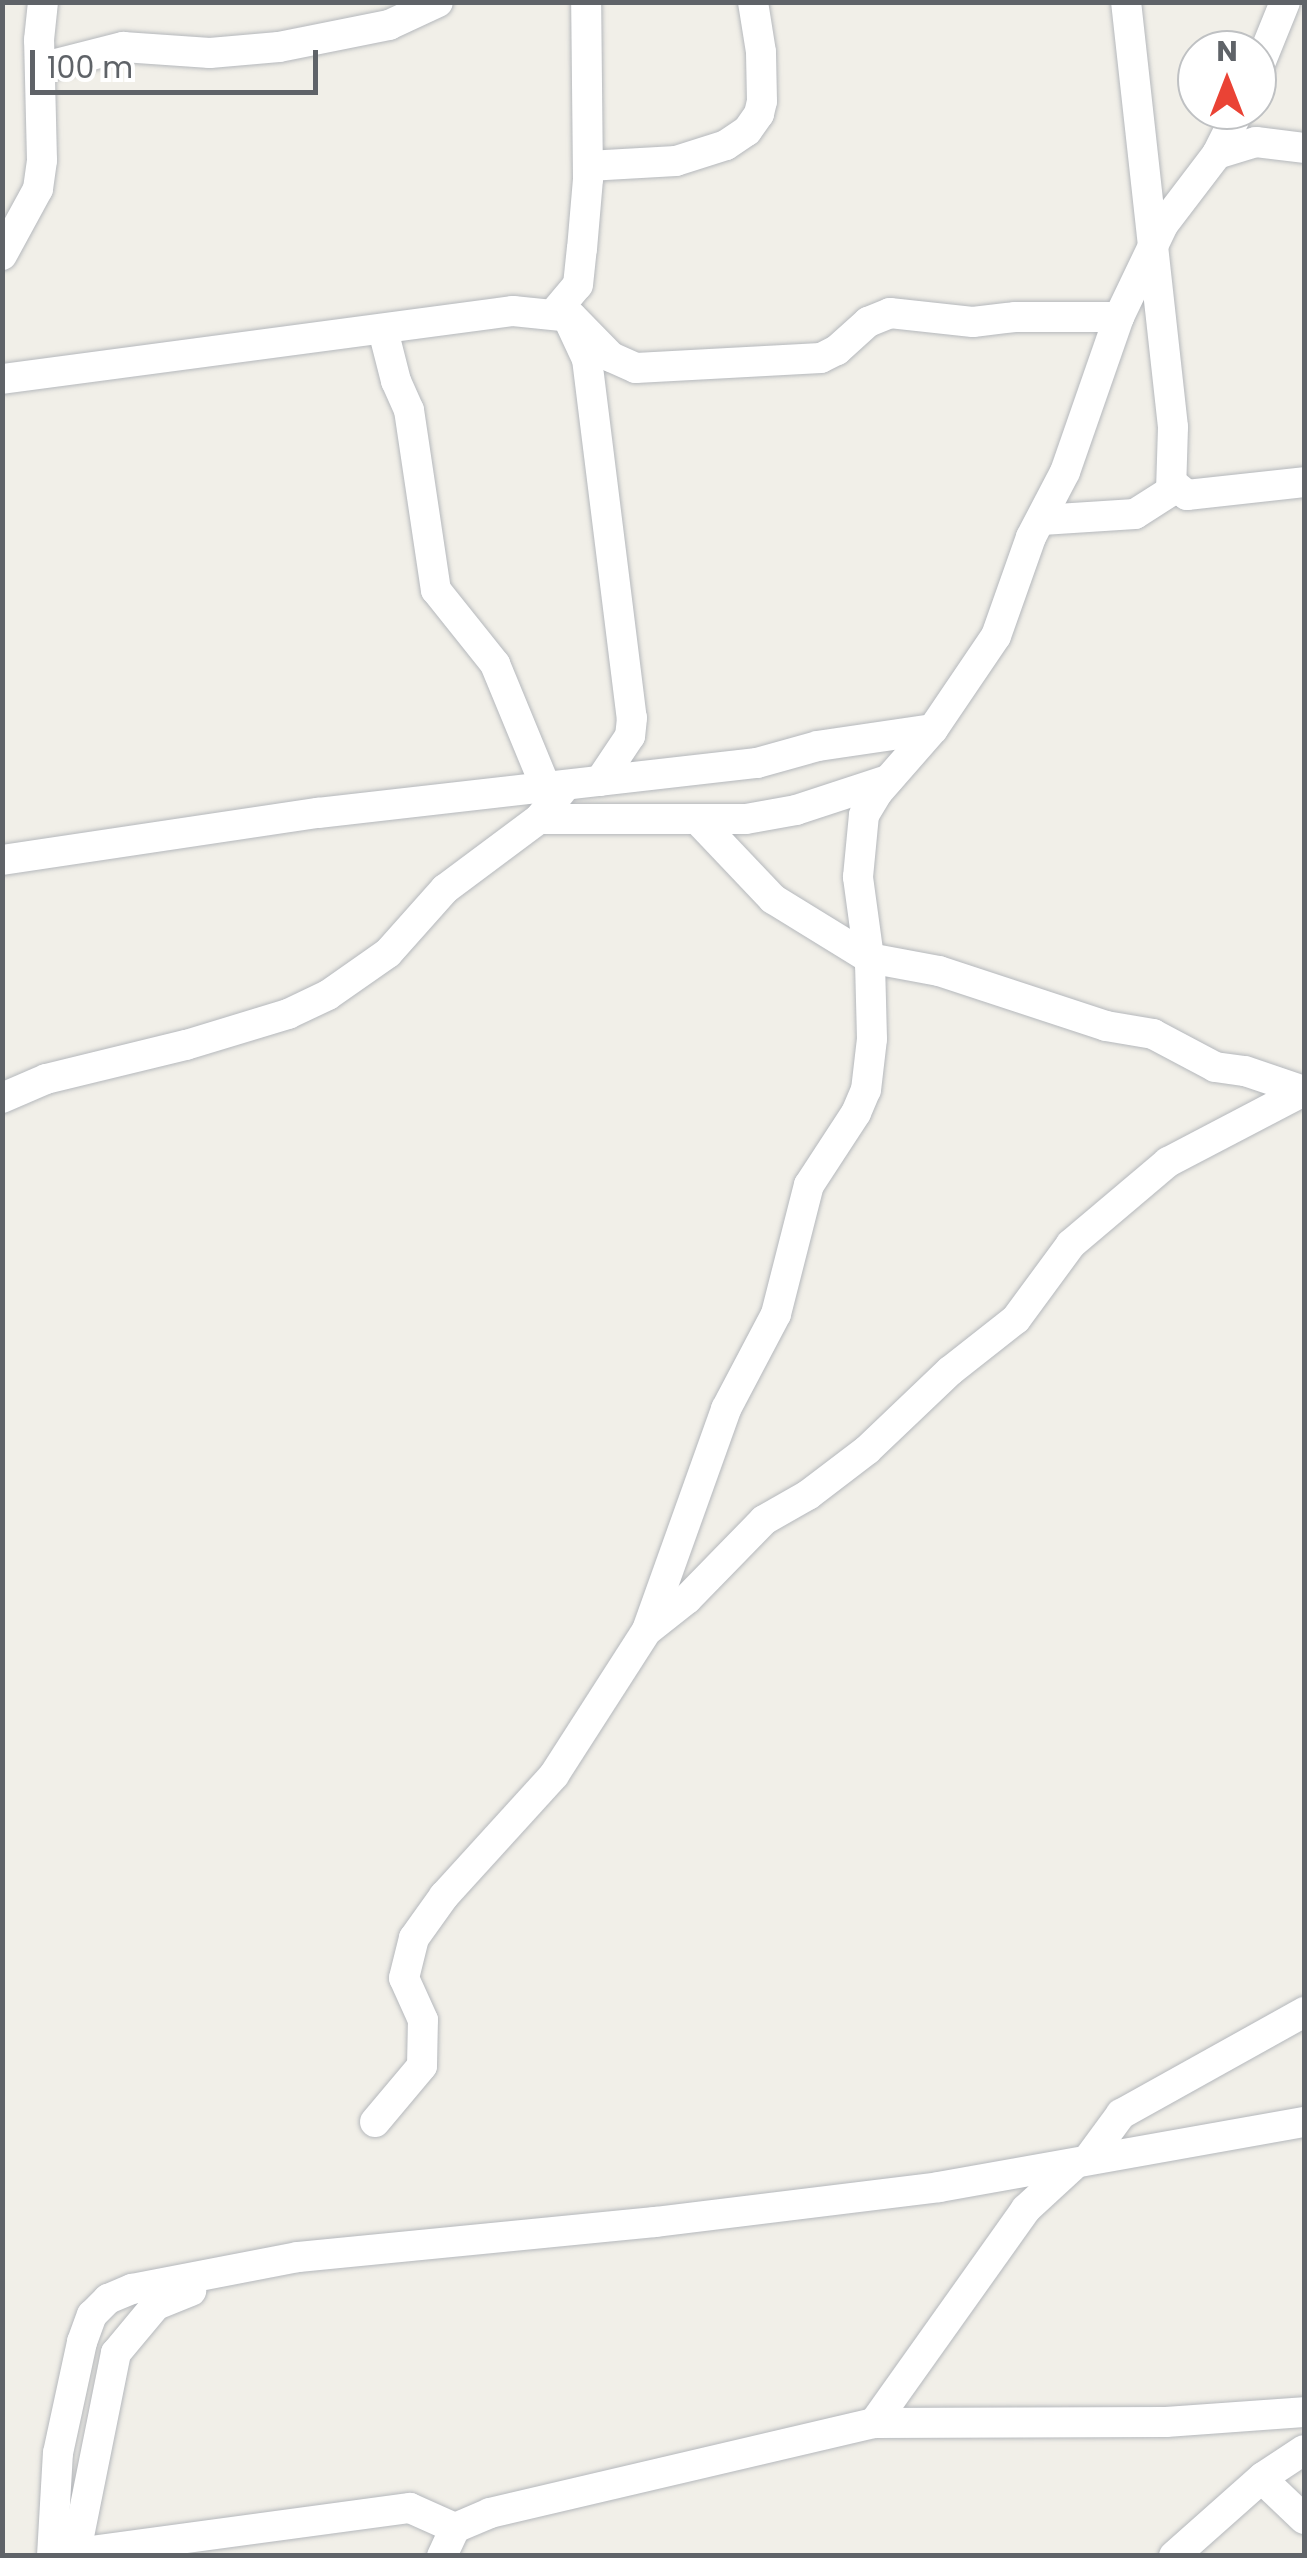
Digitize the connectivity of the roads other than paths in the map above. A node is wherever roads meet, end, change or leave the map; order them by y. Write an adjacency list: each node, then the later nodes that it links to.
1 (43, 2): 8 (street)
2 (586, 2): 12 (street)
3 (753, 2): 12 (street)
4 (1126, 2): 13 (street)
5 (1285, 2): 7 (street)
6 (440, 3): 8 (street)
7 (1274, 30)
8 (40, 68): 14 (street)
9 (1229, 130): 11 (street)
10 (1304, 148): 11 (street)
11 (1217, 154): 13 (street)
12 (588, 166): 15 (street)
13 (1154, 251): 16 (street); 20 (street)
14 (2, 256)
15 (560, 313): 16 (street); 17 (street); 24 (street)
16 (1119, 317): 21 (street)
17 (383, 330): 18 (street); 25 (street)
18 (2, 379)
19 (1304, 482): 20 (street)
20 (1172, 483): 21 (street)
21 (1042, 520): 22 (street)
22 (934, 729): 23 (street); 24 (street)
23 (888, 780): 27 (street); 29 (street)
24 (600, 781): 25 (street)
25 (556, 787): 26 (street); 28 (street)
26 (539, 819): 27 (street); 31 (street)
27 (698, 820): 29 (street)
28 (2, 860)
29 (870, 958): 30 (street); 32 (street)
30 (1304, 1091): 32 (street)
31 (2, 1098)
32 (648, 1630): 34 (street)
33 (1304, 2012): 36 (street)
34 (375, 2122)
35 (1304, 2122): 36 (street)
36 (1084, 2160): 37 (street); 39 (street)
37 (298, 2258): 44 (street); 44 (street)
38 (1304, 2412): 39 (street)
39 (874, 2423): 43 (street)
40 (1304, 2450): 41 (street)
41 (1262, 2479): 42 (street); 45 (street)
42 (1304, 2519)
43 (449, 2542): 44 (street)
44 (68, 2554)
45 (1174, 2556)

